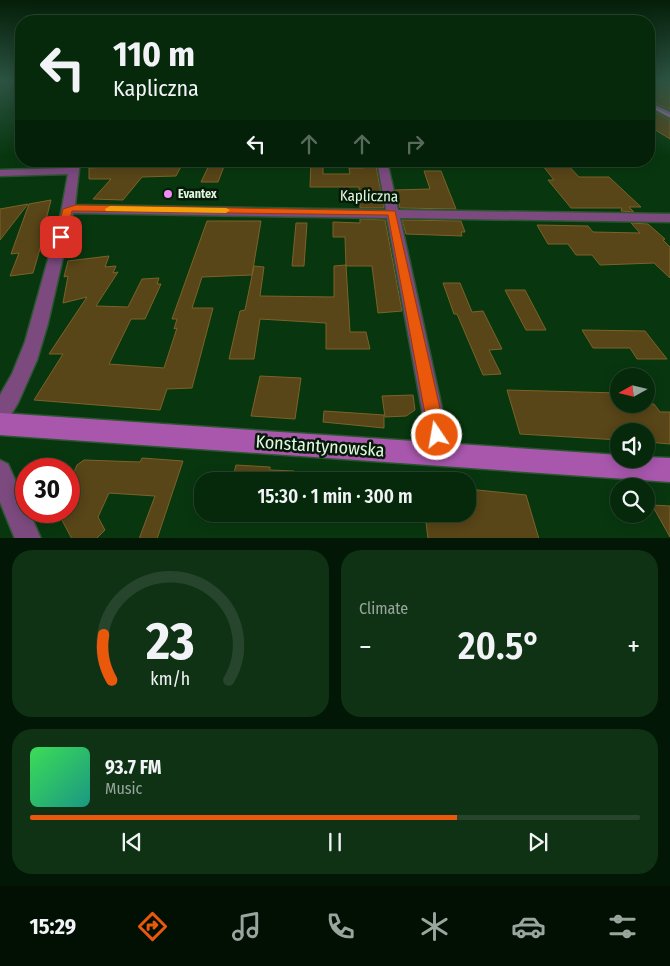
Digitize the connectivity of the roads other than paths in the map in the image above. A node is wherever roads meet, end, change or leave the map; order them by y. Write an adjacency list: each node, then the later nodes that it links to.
1 (655, 107): 2 (street)
2 (670, 115)
3 (64, 167): 6 (street)
4 (75, 167): 7 (street)
5 (383, 167): 8 (street)
6 (0, 173)
7 (68, 209): 8 (street, Kapliczna); 10 (street)
8 (392, 213): 9 (street, Kapliczna); 12 (street)
9 (670, 218)
10 (0, 414)
11 (0, 424): 12 (street, Konstantynowska)
12 (441, 454): 13 (street, Konstantynowska)
13 (670, 470)
14 (0, 472): 15 (street)
15 (28, 538)

